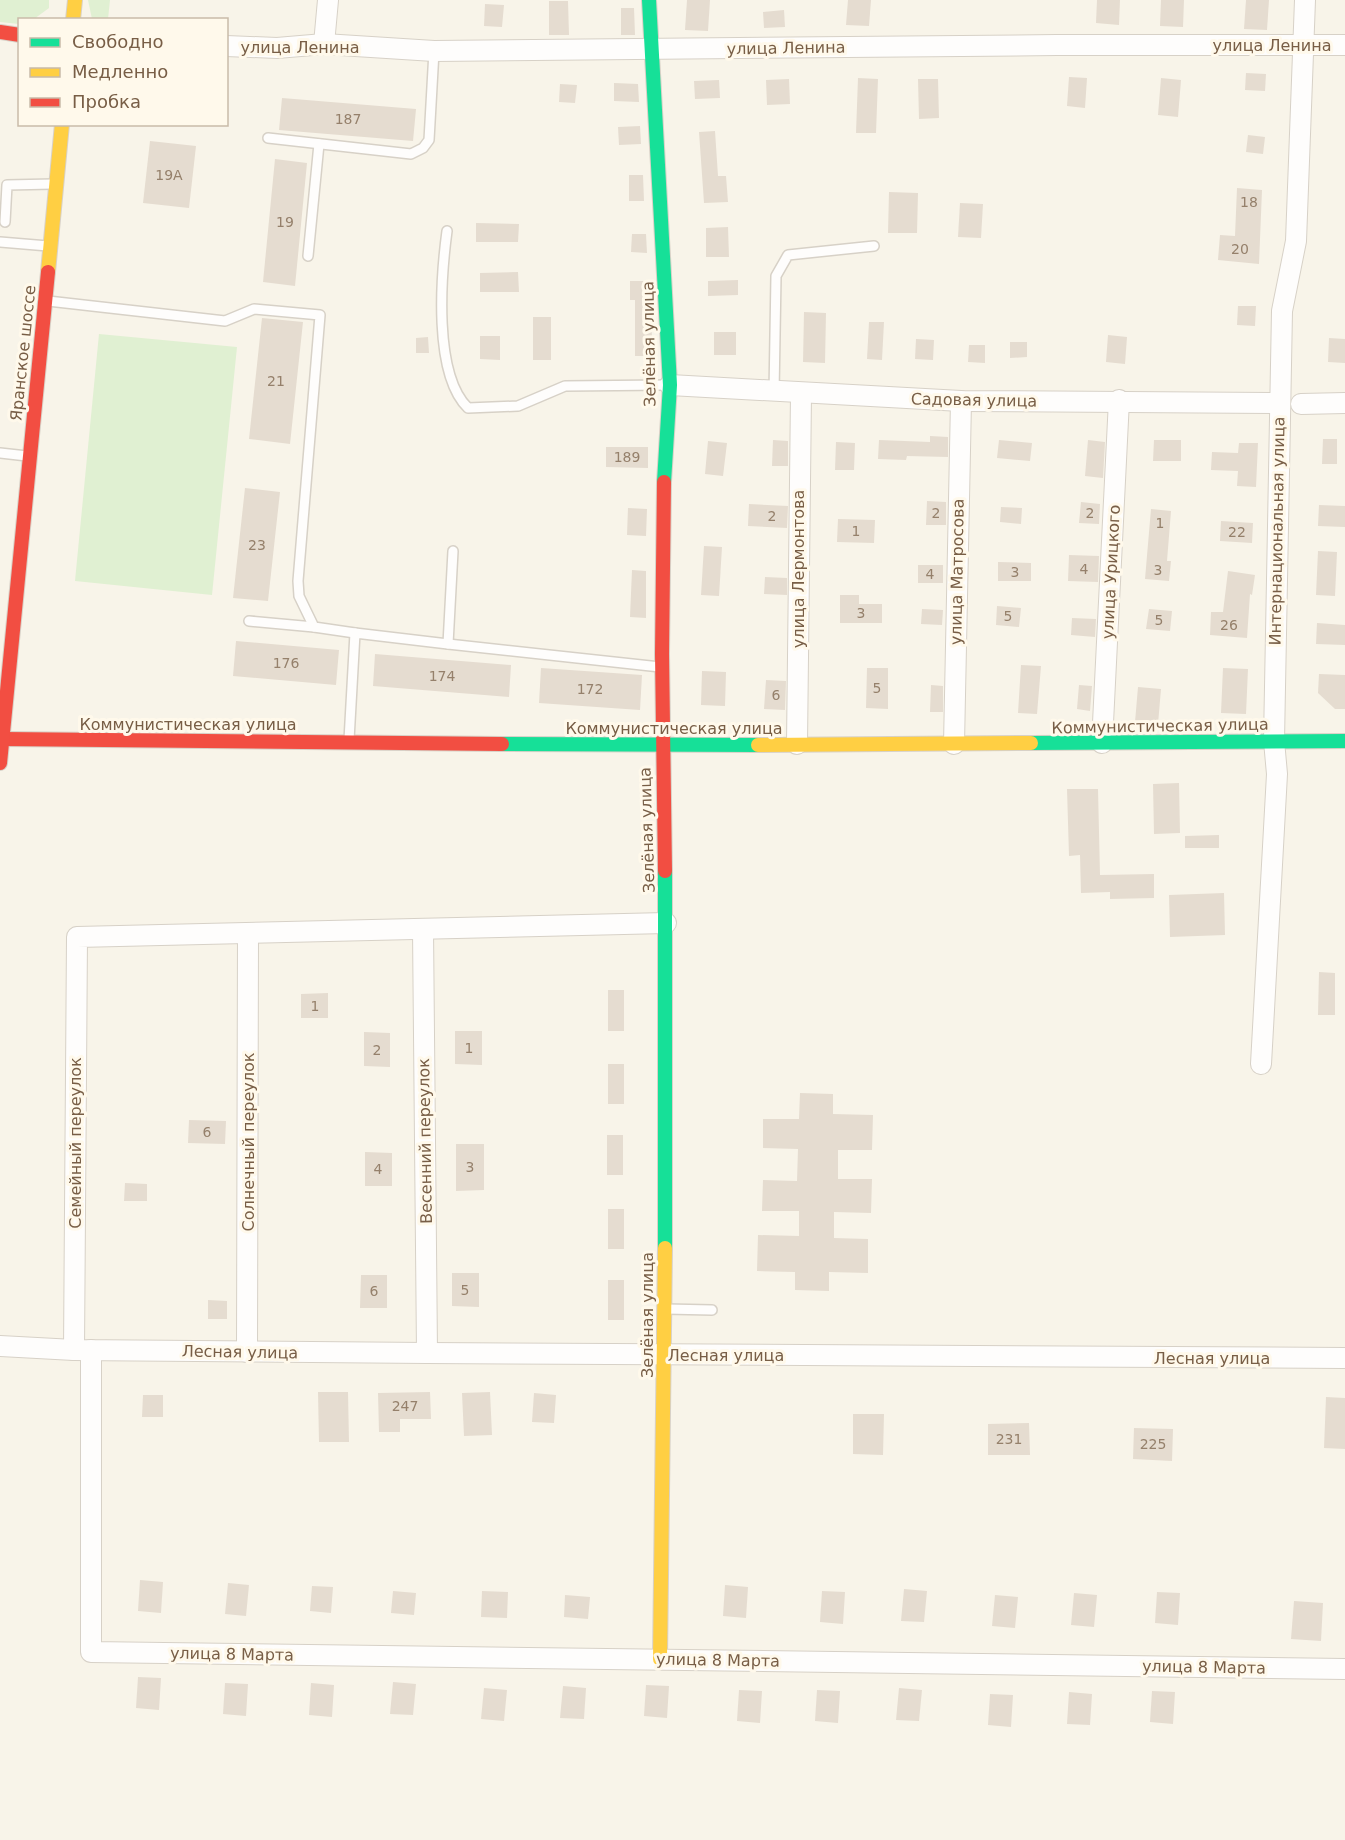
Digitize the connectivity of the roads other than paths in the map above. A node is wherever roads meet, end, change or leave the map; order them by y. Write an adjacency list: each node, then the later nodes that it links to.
1 (75, 0): 5 (street)
2 (328, 0): 8 (street)
3 (650, 0): 12 (street, Зелёная улица)
4 (1305, 0): 11 (street, Интернациональная улица)
5 (73, 18)
6 (0, 32): 7 (street)
7 (18, 35)
8 (324, 44): 10 (street, улица Ленина); 13 (street, улица Ленина)
9 (1345, 45): 11 (street, улица Ленина)
10 (228, 46)
11 (1302, 46): 12 (street, улица Ленина); 30 (street, Интернациональная улица)
12 (651, 49): 13 (street, улица Ленина); 25 (street, Зелёная улица)
13 (434, 51): 16 (lane)
14 (62, 126): 17 (street, Яранское шоссе)
15 (268, 138): 16 (lane)
16 (319, 144): 23 (lane)
17 (56, 184): 18 (lane); 21 (street, Яранское шоссе)
18 (5, 222)
19 (447, 231): 25 (lane)
20 (0, 242): 21 (lane)
21 (50, 246): 24 (street, Яранское шоссе)
22 (874, 246): 26 (lane)
23 (308, 256)
24 (44, 301): 34 (street, Яранское шоссе); 37 (lane)
25 (670, 386): 26 (street, Садовая улица); 40 (street, Зелёная улица)
26 (774, 393): 27 (street, Садовая улица)
27 (801, 394): 29 (street, Садовая улица); 46 (street, улица Лермонтова)
28 (1119, 400): 29 (street, Садовая улица); 30 (street, Садовая улица); 45 (street, улица Урицкого)
29 (961, 401): 47 (street, улица Матросова)
30 (1280, 403): 42 (street, Интернациональная улица)
31 (1345, 403): 32 (street)
32 (1301, 404)
33 (0, 453): 34 (lane)
34 (29, 456): 41 (street, Яранское шоссе)
35 (453, 551): 39 (lane)
36 (249, 621): 37 (lane)
37 (314, 627): 38 (lane)
38 (355, 633): 39 (lane); 44 (lane)
39 (448, 644): 40 (lane)
40 (660, 667): 48 (street, Зелёная улица)
41 (1, 739): 44 (street, Коммунистическая улица); 49 (street, Яранское шоссе)
42 (1274, 741): 43 (street, Коммунистическая улица); 45 (street, Коммунистическая улица); 53 (street, Интернациональная улица)
43 (1345, 741)
44 (349, 742): 48 (street, Коммунистическая улица)
45 (1102, 743): 47 (street, Коммунистическая улица)
46 (797, 744): 47 (street, Коммунистическая улица); 48 (street, Коммунистическая улица)
47 (954, 744)
48 (661, 746): 50 (street, Зелёная улица)
49 (0, 763)
50 (666, 923): 51 (street); 54 (street, Зелёная улица)
51 (423, 928): 52 (street); 59 (street, Весенний переулок)
52 (248, 933): 57 (street, Семейный переулок); 58 (street, Солнечный переулок)
53 (1261, 1064)
54 (663, 1309): 55 (lane); 60 (street, Зелёная улица)
55 (712, 1311)
56 (0, 1346): 57 (street, Лесная улица)
57 (82, 1350): 58 (street, Лесная улица); 62 (street, Семейный переулок)
58 (247, 1352): 59 (street, Лесная улица)
59 (427, 1353): 60 (street, Лесная улица)
60 (663, 1355): 61 (street, Лесная улица); 63 (street, Зелёная улица)
61 (1345, 1358)
62 (91, 1652): 63 (street, улица 8 Марта)
63 (660, 1659): 64 (street, улица 8 Марта)
64 (1345, 1670)

